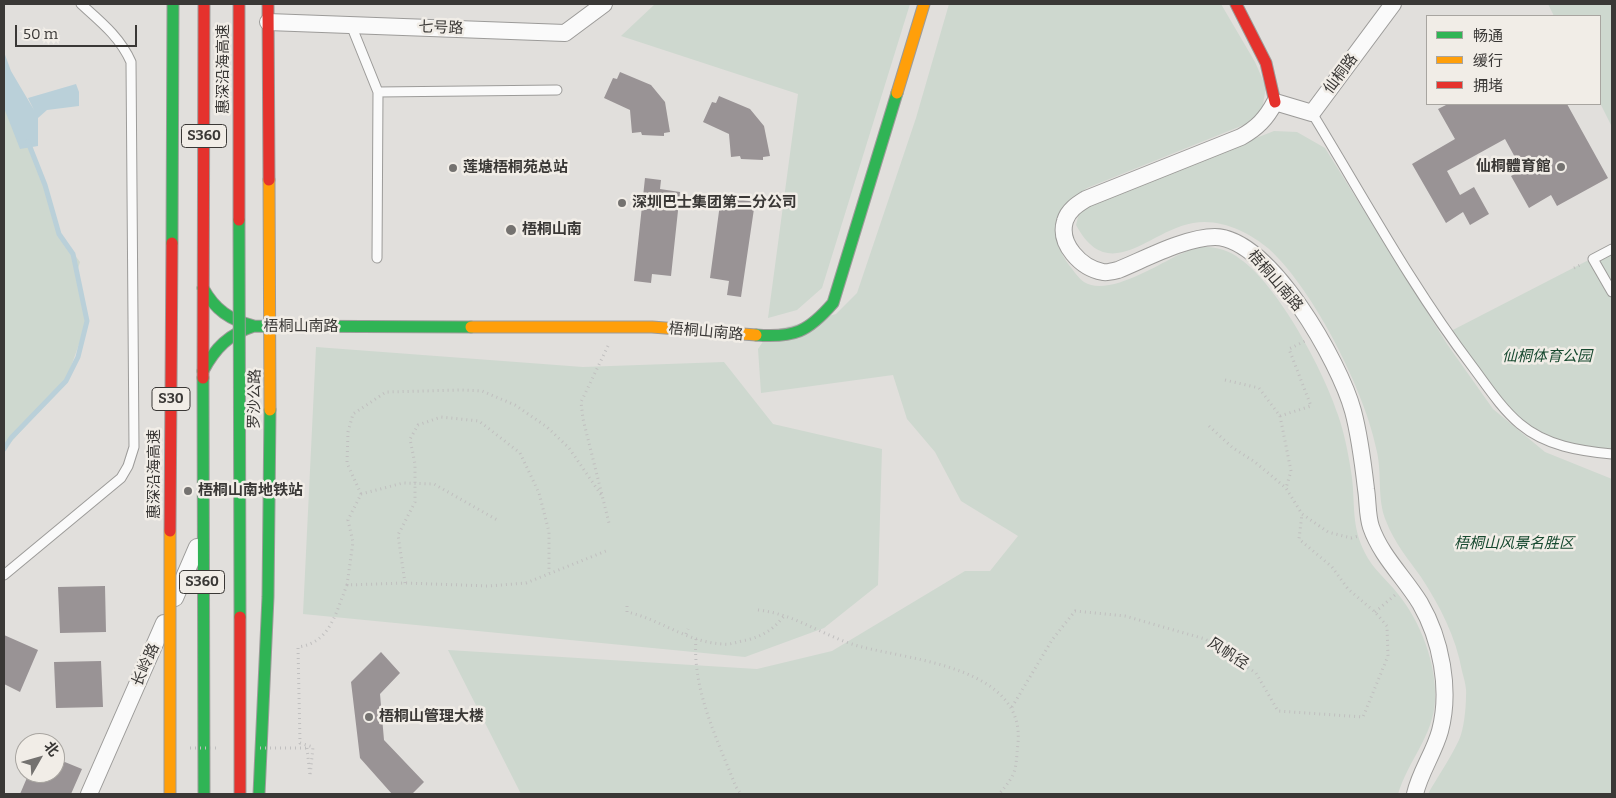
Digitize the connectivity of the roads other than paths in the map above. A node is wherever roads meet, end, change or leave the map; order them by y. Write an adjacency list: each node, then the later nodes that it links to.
1 (81, 4): 29 (lane)
2 (174, 4): 31 (main road, 惠深沿海高速 / S30, bridge)
3 (204, 4): 18 (main road, S360)
4 (239, 4): 33 (main road, 惠深沿海高速, bridge)
5 (268, 4): 10 (main road, 罗沙公路)
6 (604, 4): 11 (street, 七号路)
7 (924, 4): 23 (main road, 梧桐山南路)
8 (1236, 4): 14 (main road)
9 (1394, 4): 15 (street, 仙桐路)
10 (268, 22): 11 (street, 七号路); 19 (main road, 罗沙公路)
11 (350, 25): 13 (lane)
12 (557, 90): 13 (lane)
13 (378, 92): 17 (lane)
14 (1275, 102): 15 (street); 35 (street, 梧桐山南路)
15 (1312, 113): 27 (lane)
16 (1612, 249): 21 (lane)
17 (377, 258)
18 (202, 269): 19 (main road); 20 (main road, S360)
19 (270, 274): 23 (main road, 罗沙公路)
20 (203, 288): 22 (main road, 梧桐山南路); 25 (main road, S360)
21 (1612, 292)
22 (254, 326): 23 (main road, 梧桐山南路); 24 (main road, 梧桐山南路)
23 (271, 326): 26 (main road, 罗沙公路)
24 (217, 347): 25 (main road, 梧桐山南路); 26 (main road)
25 (203, 370): 28 (main road, S360)
26 (270, 386): 34 (main road, 罗沙公路)
27 (1612, 454)
28 (202, 536): 30 (street, 长岭路); 32 (main road, S360)
29 (4, 575)
30 (89, 794)
31 (170, 794)
32 (204, 794)
33 (240, 794)
34 (259, 794)
35 (1415, 794)

